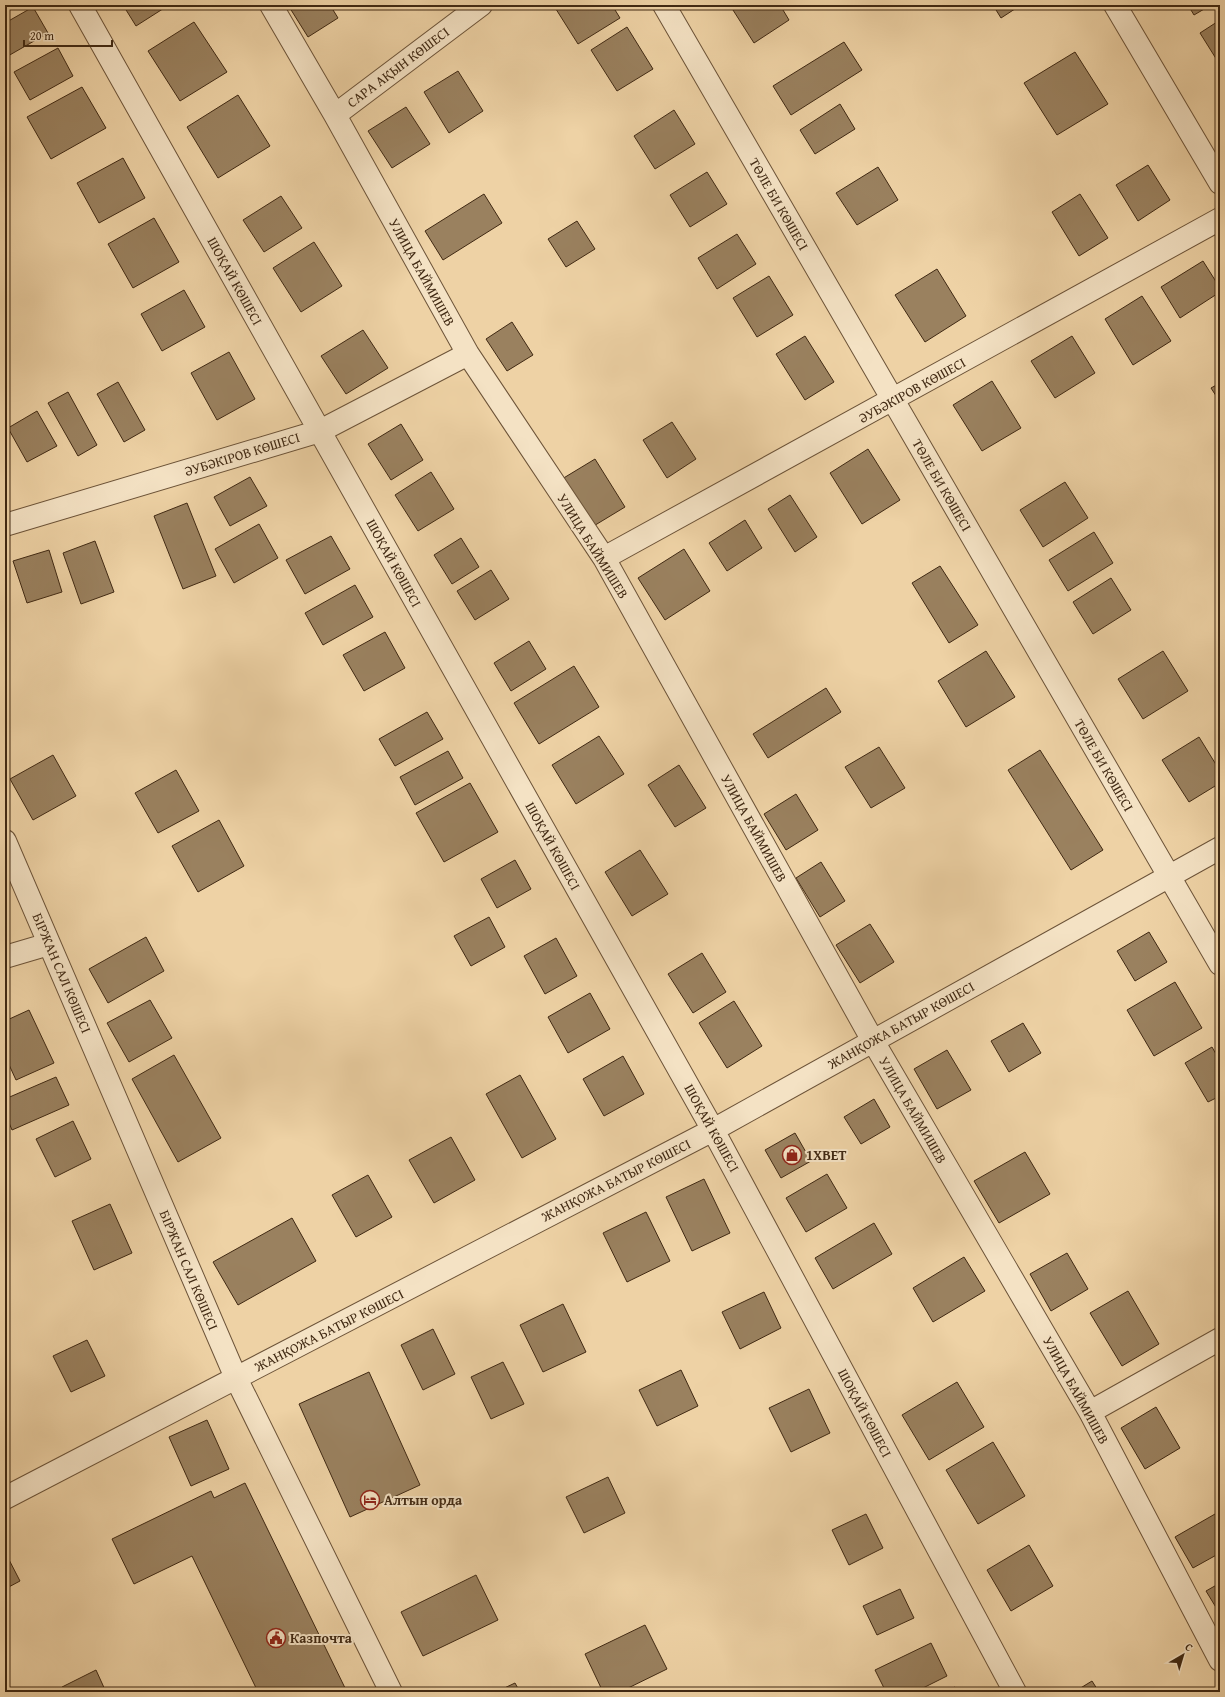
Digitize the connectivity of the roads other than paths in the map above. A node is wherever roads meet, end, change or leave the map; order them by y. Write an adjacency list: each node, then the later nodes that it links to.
1 (80, 5): 11 (street, ШОҚАЙ КӨШЕСІ)
2 (271, 5): 6 (street, УЛИЦА БАЙМИШЕВ)
3 (481, 5): 6 (street, САРА АҚЫН КӨШЕСІ)
4 (664, 5): 10 (street, ТӨЛЕ БИ КӨШЕСІ)
5 (1115, 5): 7 (street)
6 (335, 115): 9 (street, УЛИЦА БАЙМИШЕВ)
7 (1220, 183)
8 (1220, 219): 10 (street, ӘУБӘКІРОВ КӨШЕСІ)
9 (468, 354): 11 (street, ӘУБӘКІРОВ КӨШЕСІ); 13 (street, УЛИЦА БАЙМИШЕВ)
10 (893, 400): 13 (street, ӘУБӘКІРОВ КӨШЕСІ); 16 (street, ТӨЛЕ БИ КӨШЕСІ)
11 (320, 431): 12 (street, ӘУБӘКІРОВ КӨШЕСІ); 21 (street, ШОҚАЙ КӨШЕСІ)
12 (5, 525)
13 (604, 558): 20 (street, УЛИЦА БАЙМИШЕВ)
14 (5, 841): 17 (street, БІРЖАН САЛ КӨШЕСІ)
15 (1220, 848): 16 (street, ЖАНҚОЖА БАТЫР КӨШЕСІ)
16 (1169, 876): 19 (street, ТӨЛЕ БИ КӨШЕСІ); 20 (street, ЖАНҚОЖА БАТЫР КӨШЕСІ)
17 (49, 944): 18 (street); 23 (street, БІРЖАН САЛ КӨШЕСІ)
18 (5, 957)
19 (1220, 964)
20 (873, 1041): 21 (street, ЖАНҚОЖА БАТЫР КӨШЕСІ); 24 (street, УЛИЦА БАЙМИШЕВ)
21 (713, 1130): 23 (street, ЖАНҚОЖА БАТЫР КӨШЕСІ); 28 (street, ШОҚАЙ КӨШЕСІ)
22 (1220, 1339): 24 (street)
23 (236, 1378): 25 (street, ЖАНҚОЖА БАТЫР КӨШЕСІ); 27 (street, БІРЖАН САЛ КӨШЕСІ)
24 (1090, 1412): 26 (street, УЛИЦА БАЙМИШЕВ)
25 (5, 1498)
26 (1220, 1660)
27 (391, 1692)
28 (1015, 1692)

